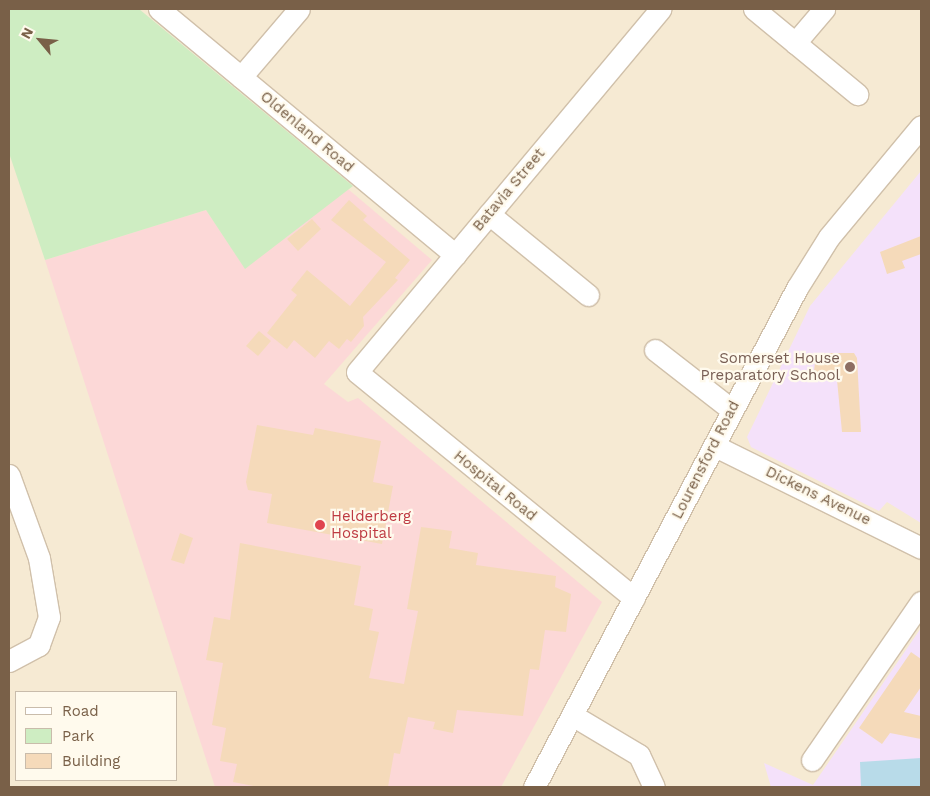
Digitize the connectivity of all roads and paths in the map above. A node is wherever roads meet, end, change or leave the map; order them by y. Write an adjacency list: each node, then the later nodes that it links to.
1 (159, 9): 7 (street, Oldenland Road)
2 (299, 9): 7 (street)
3 (662, 9): 10 (street, Batavia Street)
4 (754, 9): 6 (street)
5 (824, 9): 6 (street)
6 (795, 43): 8 (street)
7 (241, 77): 11 (street, Oldenland Road)
8 (857, 94)
9 (921, 126): 15 (street, Lourensford Road)
10 (489, 214): 11 (street, Batavia Street); 12 (street)
11 (455, 255): 14 (street, Batavia Street)
12 (588, 296)
13 (655, 350): 15 (street)
14 (357, 372): 19 (street, Hospital Road)
15 (732, 410): 16 (street, Lourensford Road)
16 (715, 446): 18 (street, Dickens Avenue); 19 (street, Lourensford Road)
17 (9, 475): 21 (street)
18 (921, 548)
19 (634, 598): 22 (street, Lourensford Road)
20 (921, 602): 23 (street)
21 (9, 661)
22 (572, 715): 24 (street, Lourensford Road); 25 (street)
23 (812, 760)
24 (534, 787)
25 (654, 787)

